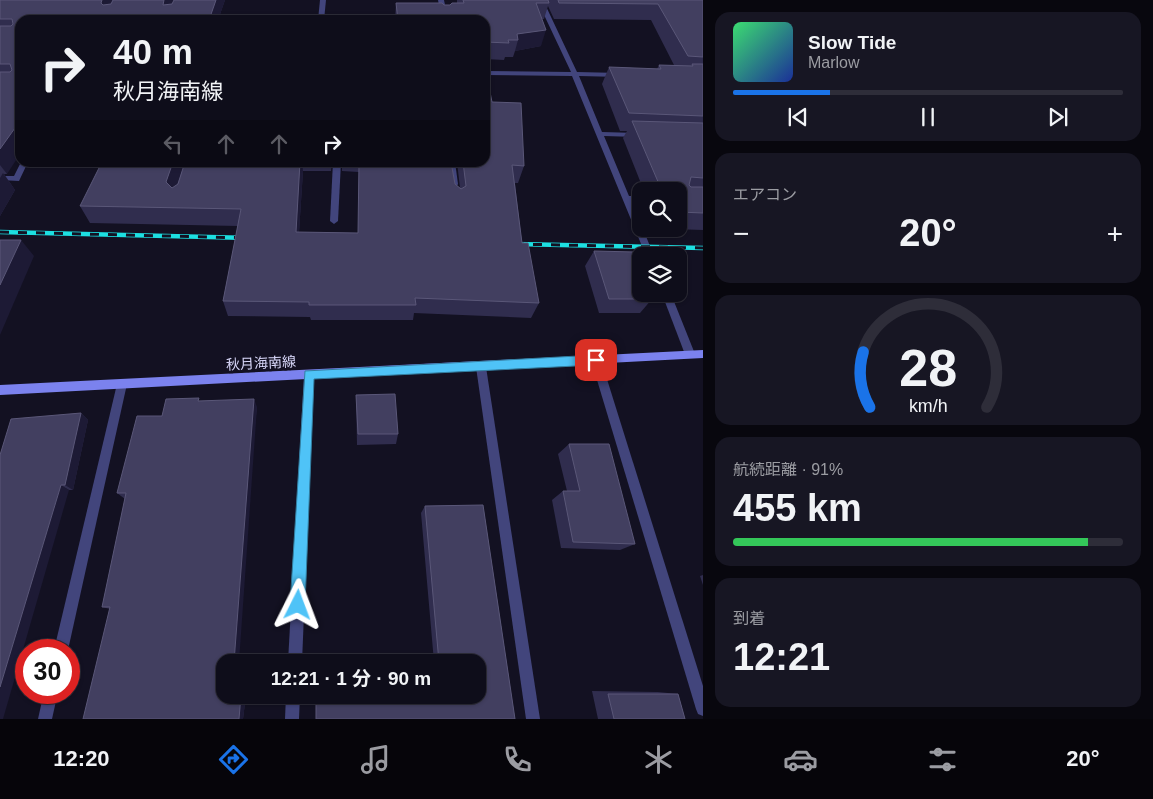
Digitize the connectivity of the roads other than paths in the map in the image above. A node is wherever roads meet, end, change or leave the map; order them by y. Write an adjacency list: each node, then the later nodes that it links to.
1 (323, 0): 4 (street)
2 (441, 0): 5 (street)
3 (540, 0): 7 (street)
4 (322, 15)
5 (445, 15)
6 (490, 73): 7 (street)
7 (574, 73): 8 (street); 9 (street)
8 (626, 75)
9 (600, 134): 10 (street); 16 (street)
10 (646, 135)
11 (22, 167): 14 (street)
12 (337, 167): 18 (street)
13 (453, 167): 15 (street)
14 (0, 178)
15 (456, 192)
16 (626, 199): 17 (street); 19 (street)
17 (632, 199)
18 (334, 220)
19 (646, 247)
20 (669, 302): 21 (street)
21 (690, 354): 22 (main road, 秋月海南線); 23 (main road, 秋月海南線)
22 (703, 354)
23 (596, 360): 24 (main road, 秋月海南線); 32 (street)
24 (481, 366): 25 (main road, 秋月海南線); 35 (street)
25 (309, 375): 26 (main road, 秋月海南線); 29 (street)
26 (122, 384): 27 (main road, 秋月海南線); 28 (street)
27 (0, 390)
28 (64, 639)
29 (295, 654)
30 (48, 704): 33 (street)
31 (293, 704): 34 (street)
32 (703, 708)
33 (45, 719)
34 (292, 719)
35 (533, 719)

